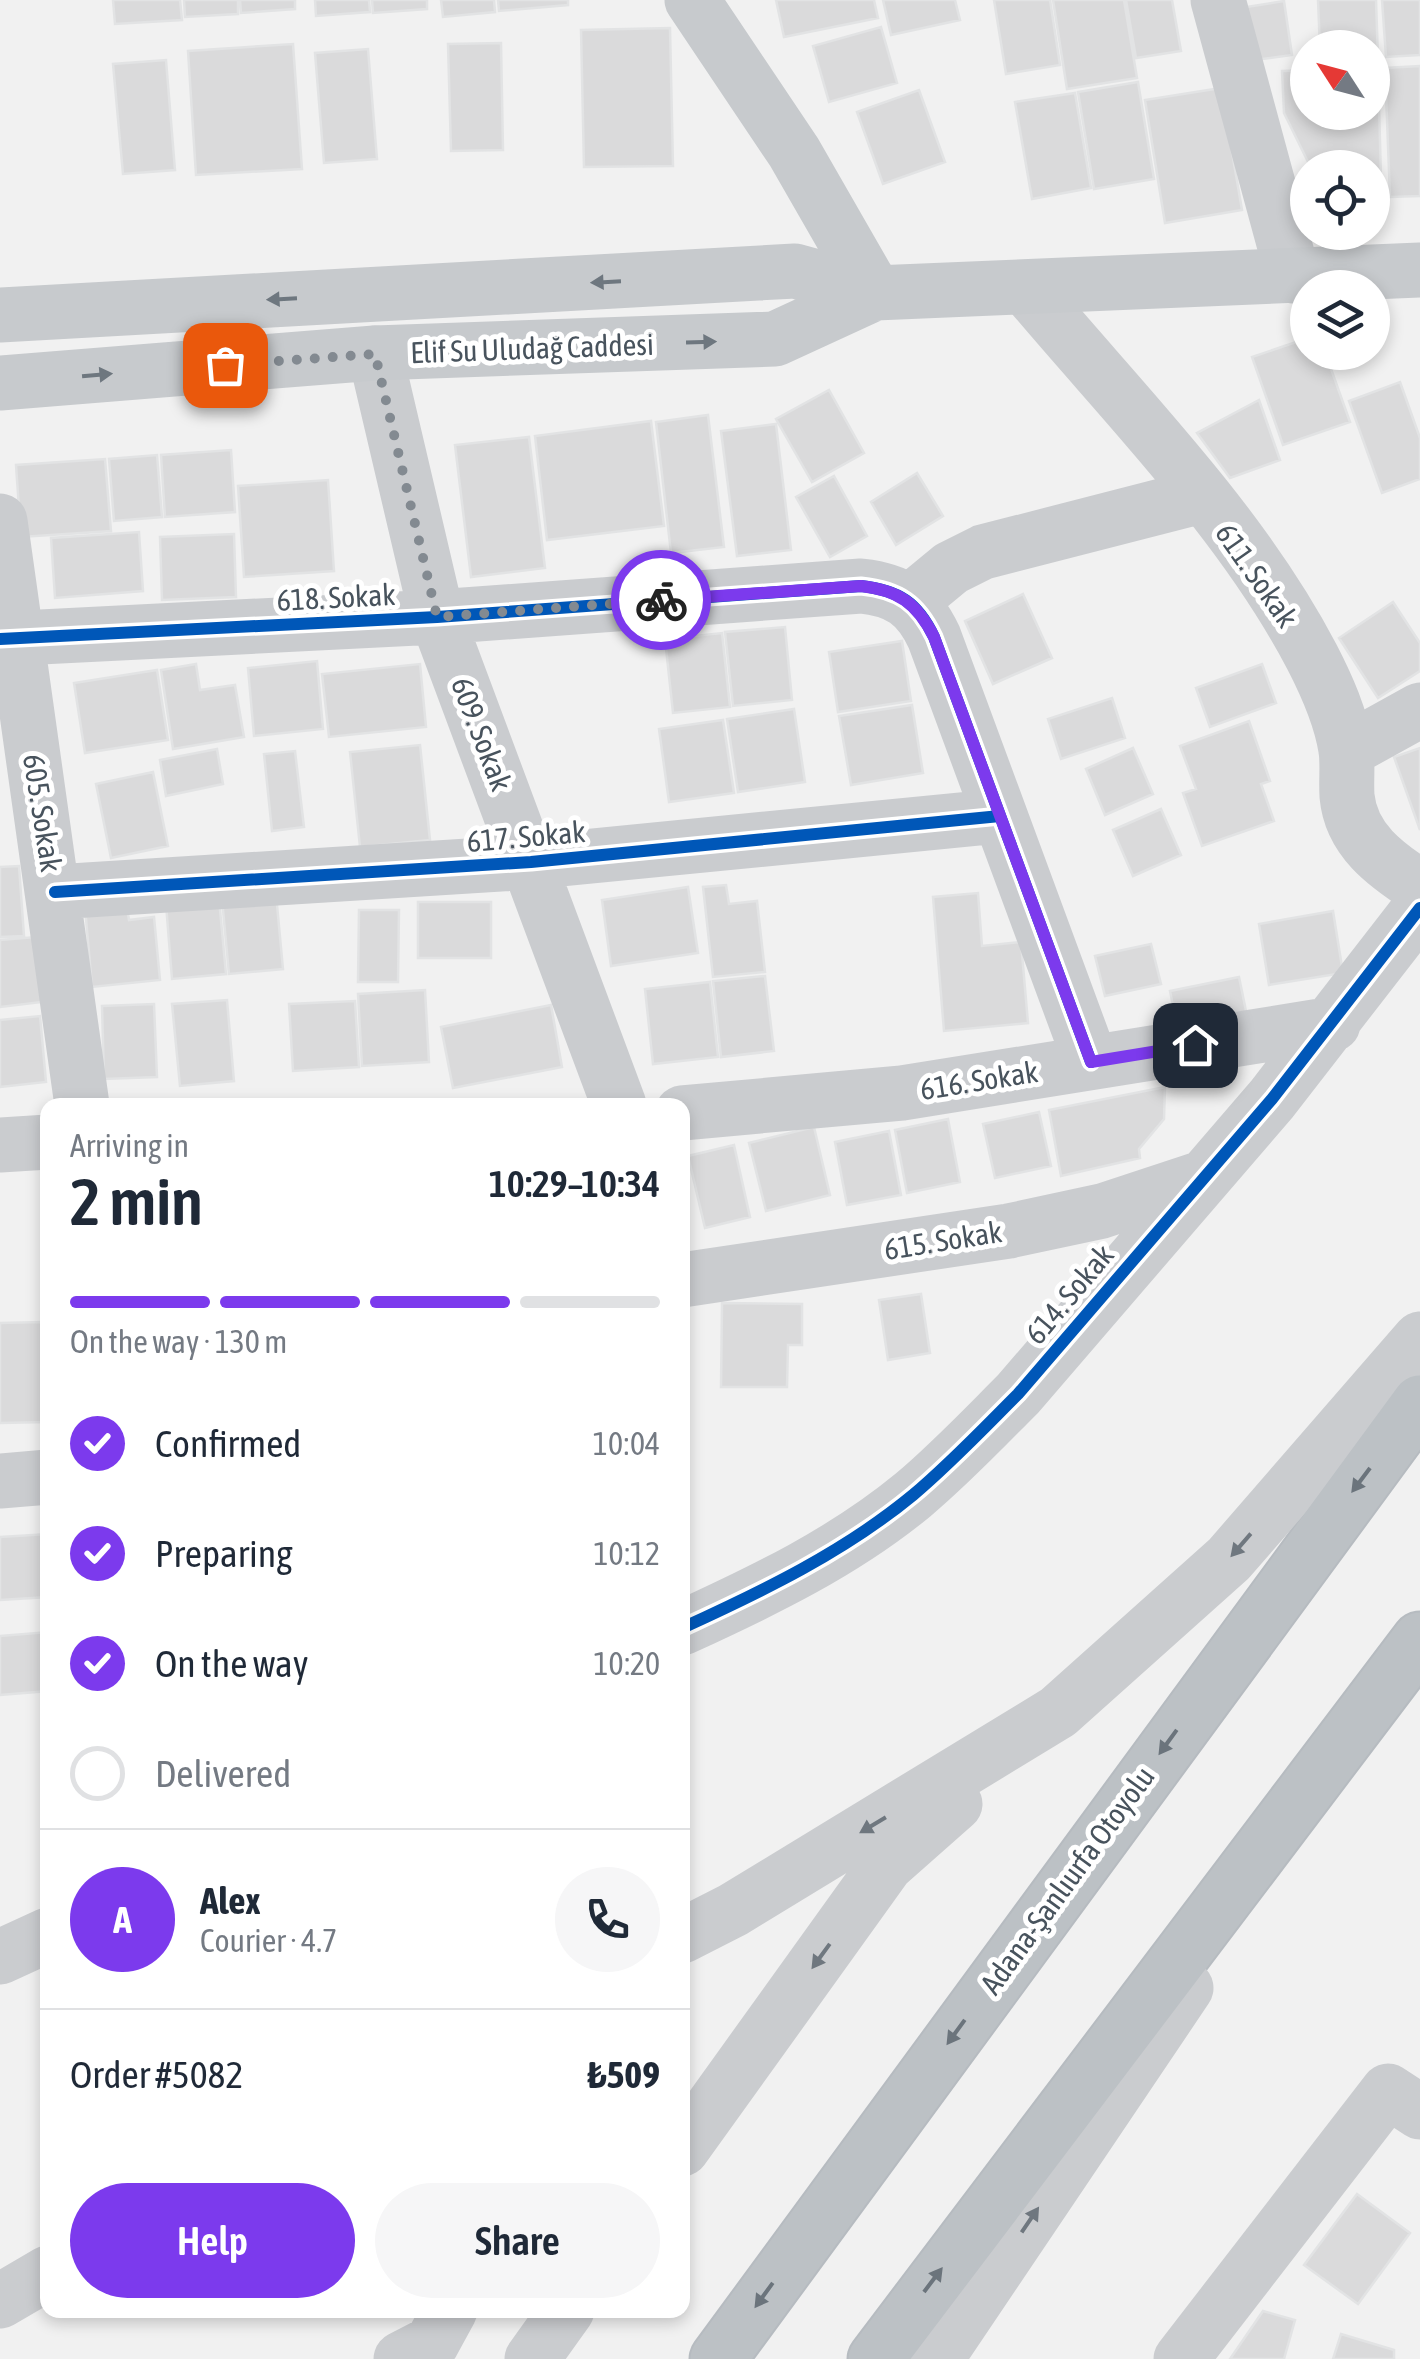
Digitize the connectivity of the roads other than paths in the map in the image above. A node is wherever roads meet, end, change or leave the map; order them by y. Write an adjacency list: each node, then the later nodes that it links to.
1 (692, 0): 8 (main road)
2 (1218, 0): 3 (street)
3 (1291, 270)
4 (1420, 270): 5 (main road, Elif Su Uludağ Caddesi)
5 (1390, 271)
6 (1290, 276): 7 (main road, Elif Su Uludağ Caddesi)
7 (1027, 289): 8 (main road, Elif Su Uludağ Caddesi); 12 (street, 611. Sokak)
8 (876, 293): 9 (main road, Elif Su Uludağ Caddesi, one-way to 9); 10 (main road, Elif Su Uludağ Caddesi, one-way to 8)
9 (0, 315)
10 (375, 354): 11 (main road, Elif Su Uludağ Caddesi, one-way to 10); 15 (street, 609. Sokak)
11 (0, 383)
12 (1201, 496): 14 (street); 18 (street, 611. Sokak)
13 (0, 522): 16 (street, 605. Sokak)
14 (911, 602): 15 (street, 618. Sokak); 19 (street)
15 (437, 617): 16 (street, 618. Sokak); 20 (street, 609. Sokak)
16 (8, 639): 22 (street, 605. Sokak)
17 (1420, 710): 18 (street)
18 (1346, 751): 21 (street, 611. Sokak)
19 (1000, 816): 20 (street, 617. Sokak); 25 (street)
20 (531, 862): 22 (street, 617. Sokak); 27 (street, 609. Sokak)
21 (1420, 888)
22 (55, 892): 26 (street, 605. Sokak)
23 (1420, 908): 24 (street, 614. Sokak)
24 (1334, 1024): 25 (street, 616. Sokak); 31 (street, 614. Sokak)
25 (1091, 1062): 28 (street, 616. Sokak)
26 (81, 1098)
27 (616, 1098)
28 (690, 1112)
29 (40, 1142): 30 (street)
30 (0, 1145)
31 (1199, 1179): 32 (street, 615. Sokak); 37 (street, 614. Sokak)
32 (690, 1279)
33 (1420, 1339): 39 (street, one-way to 39)
34 (1420, 1402): 49 (highway, Adana-Şanlıurfa Otoyolu, one-way to 49)
35 (40, 1478): 36 (street)
36 (0, 1481)
37 (690, 1624)
38 (1420, 1640): 50 (highway, one-way to 38); 51 (street, one-way to 38)
39 (1058, 1712): 40 (street, one-way to 40); 44 (street, one-way to 44)
40 (690, 1932)
41 (40, 1939): 42 (street)
42 (0, 1957)
43 (1420, 2112): 52 (street)
44 (690, 2138)
45 (40, 2278): 46 (street)
46 (0, 2301)
47 (561, 2318): 48 (street)
48 (532, 2359)
49 (718, 2359)
50 (876, 2359)
51 (936, 2359)
52 (1181, 2359)

